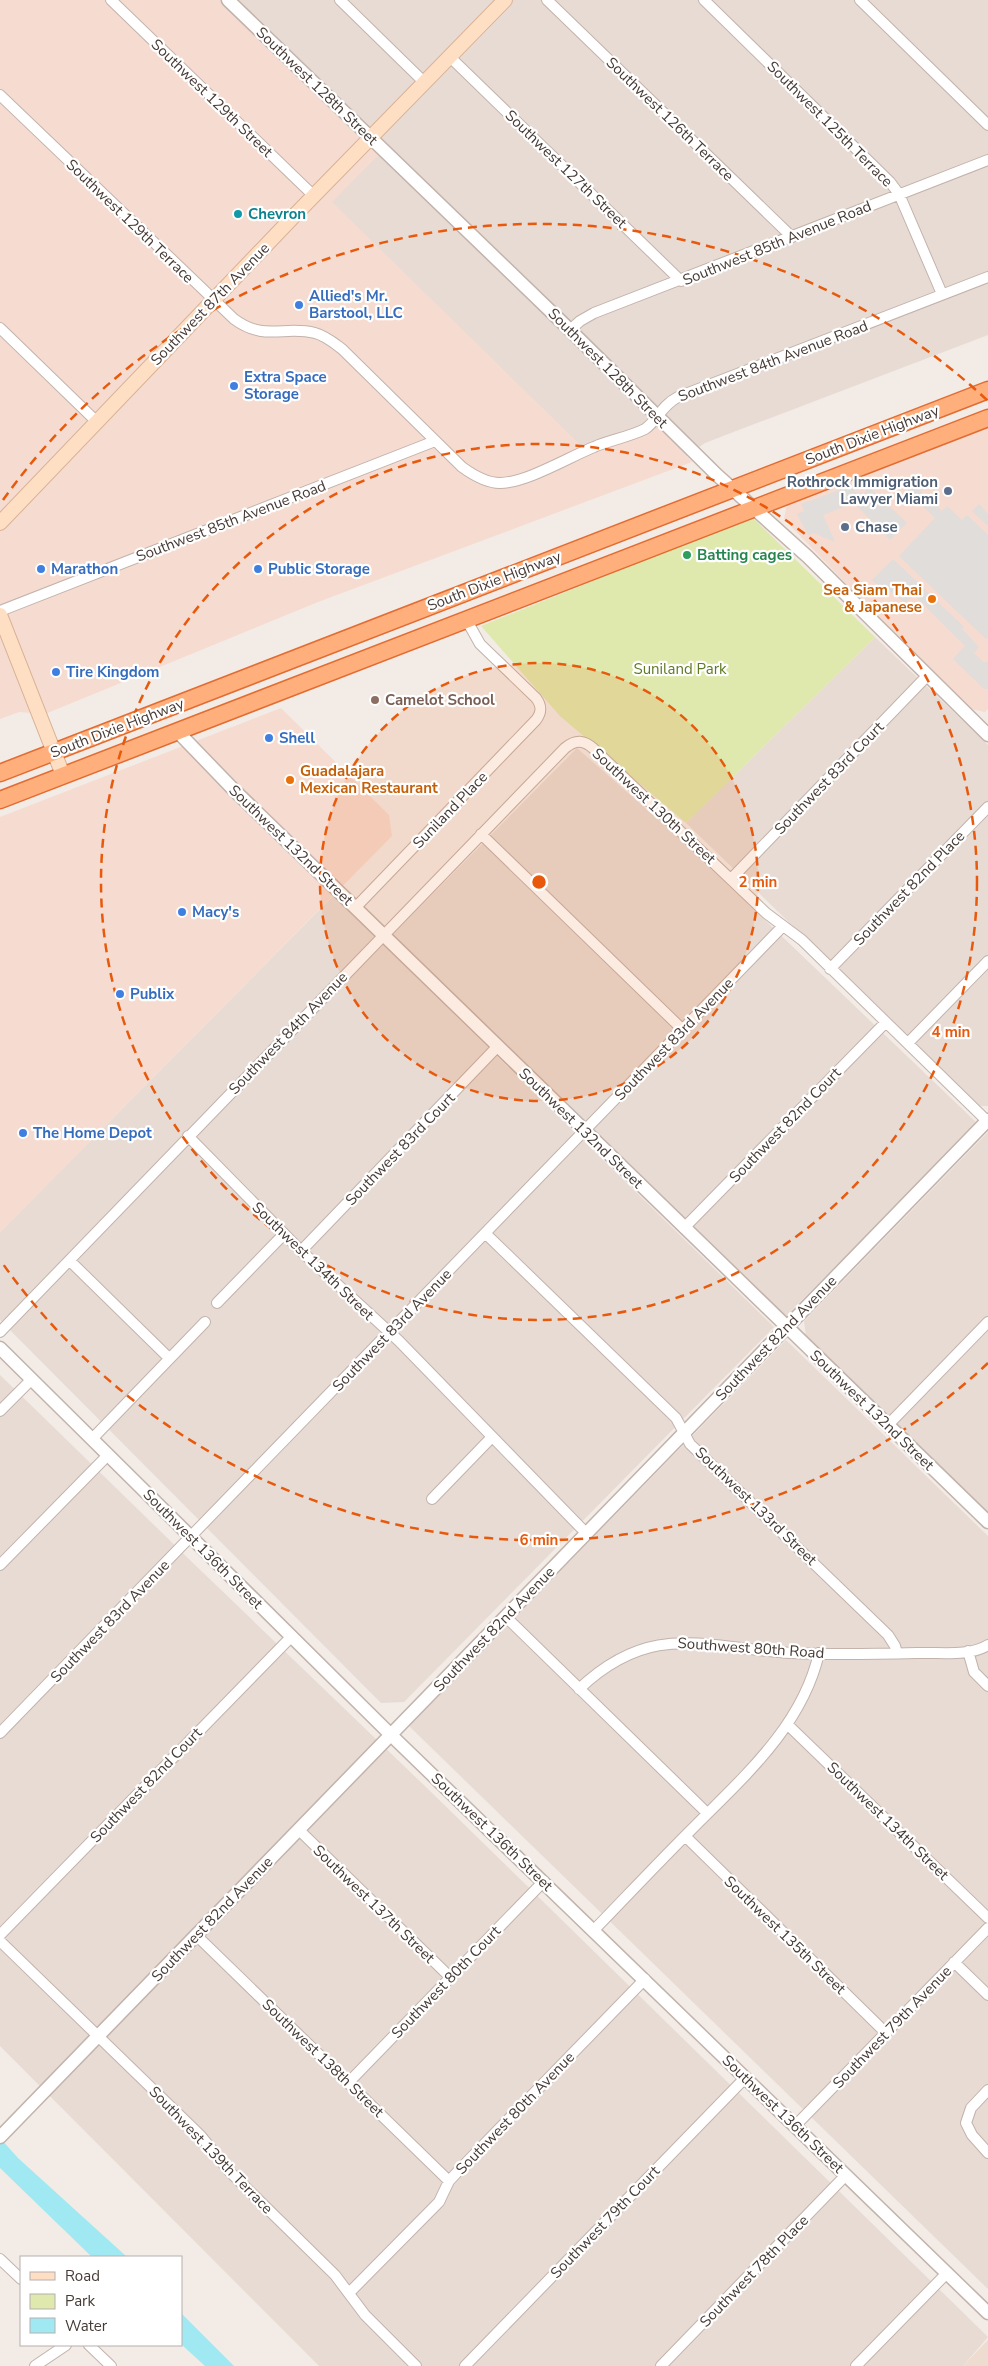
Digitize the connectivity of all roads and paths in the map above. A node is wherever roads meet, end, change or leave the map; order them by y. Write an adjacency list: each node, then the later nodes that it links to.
1 (110, 0): 15 (street, Southwest 129th Street)
2 (228, 0): 12 (street, Southwest 128th Street)
3 (340, 0): 9 (street)
4 (505, 0): 8 (main road, Southwest 87th Avenue)
5 (547, 0): 16 (street, Southwest 126th Terrace)
6 (704, 0): 14 (street, Southwest 125th Terrace)
7 (860, 0): 11 (street)
8 (450, 57): 9 (main road, Southwest 87th Avenue); 18 (street, Southwest 127th Street)
9 (425, 83): 12 (main road, Southwest 87th Avenue)
10 (0, 95): 20 (street, Southwest 129th Terrace)
11 (988, 124)
12 (371, 137): 15 (main road, Southwest 87th Avenue); 22 (street, Southwest 128th Street)
13 (988, 160): 14 (street, Southwest 85th Avenue Road)
14 (899, 194): 16 (street, Southwest 85th Avenue Road); 19 (street, Southwest 125th Terrace)
15 (314, 196): 20 (main road, Southwest 87th Avenue)
16 (792, 237): 18 (street, Southwest 85th Avenue Road)
17 (988, 276): 19 (street, Southwest 84th Avenue Road)
18 (681, 281): 22 (street, Southwest 85th Avenue Road)
19 (942, 294): 25 (street, Southwest 84th Avenue Road)
20 (214, 301): 27 (main road, Southwest 87th Avenue); 29 (street, Southwest 129th Terrace)
21 (0, 328): 27 (street)
22 (570, 330): 25 (street, Southwest 128th Street)
23 (988, 390): 24 (highway, South Dixie Highway)
24 (939, 409): 28 (highway); 31 (highway, South Dixie Highway)
25 (656, 416): 30 (street, Southwest 84th Avenue Road); 31 (street, Southwest 128th Street)
26 (988, 418): 28 (highway, South Dixie Highway)
27 (97, 422): 33 (main road, Southwest 87th Avenue)
28 (948, 433): 32 (highway, South Dixie Highway)
29 (435, 441): 30 (street, Southwest 129th Terrace); 35 (street, Southwest 85th Avenue Road)
30 (482, 480)
31 (732, 489): 32 (street, Southwest 128th Street); 34 (highway, South Dixie Highway)
32 (754, 508): 36 (highway, South Dixie Highway); 37 (street, Southwest 128th Street)
33 (0, 523)
34 (456, 595): 36 (highway); 38 (highway, South Dixie Highway)
35 (0, 613): 42 (main road)
36 (466, 620): 39 (highway, South Dixie Highway); 49 (street, Suniland Place)
37 (927, 676): 40 (street, Southwest 128th Street); 48 (street, Southwest 83rd Court)
38 (169, 708): 39 (highway); 42 (highway, South Dixie Highway)
39 (177, 731): 44 (highway, South Dixie Highway); 49 (street, Southwest 132nd Street)
40 (988, 735)
41 (581, 741): 47 (street, Southwest 84th Avenue); 48 (street, Southwest 130th Street)
42 (53, 752): 43 (highway, South Dixie Highway); 44 (main road)
43 (0, 773)
44 (63, 775): 45 (highway, South Dixie Highway)
45 (0, 800)
46 (988, 807): 53 (street, Southwest 82nd Place)
47 (482, 834): 51 (street, Southwest 84th Avenue); 55 (street)
48 (730, 879): 50 (street, Southwest 130th Street)
49 (355, 908): 51 (street, Southwest 132nd Street)
50 (783, 926): 53 (street, Southwest 130th Street); 55 (street, Southwest 83rd Avenue)
51 (383, 936): 57 (street, Southwest 132nd Street); 60 (street, Southwest 84th Avenue)
52 (988, 960): 56 (street)
53 (830, 969): 54 (street, Southwest 130th Street)
54 (886, 1022): 56 (street, Southwest 130th Street); 61 (street, Southwest 82nd Court)
55 (683, 1030): 59 (street, Southwest 83rd Avenue)
56 (908, 1043): 58 (street, Southwest 130th Street)
57 (498, 1046): 59 (street, Southwest 132nd Street); 64 (street, Southwest 83rd Court)
58 (987, 1120): 69 (street, Southwest 82nd Avenue)
59 (585, 1132): 61 (street, Southwest 132nd Street); 63 (street, Southwest 83rd Avenue)
60 (188, 1136): 62 (street, Southwest 134th Street); 65 (street, Southwest 84th Avenue)
61 (684, 1228): 69 (street, Southwest 132nd Street)
62 (284, 1234): 64 (street, Southwest 134th Street); 66 (street)
63 (486, 1234): 71 (street, Southwest 83rd Avenue); 77 (street, Southwest 133rd Street)
64 (301, 1251): 71 (street, Southwest 134th Street)
65 (70, 1260): 70 (street, Southwest 84th Avenue); 73 (street)
66 (217, 1303)
67 (205, 1322): 73 (street)
68 (988, 1322): 76 (street)
69 (786, 1327): 76 (street, Southwest 132nd Street); 77 (street, Southwest 82nd Avenue)
70 (0, 1332)
71 (390, 1333): 78 (street, Southwest 134th Street); 84 (street, Southwest 83rd Avenue)
72 (0, 1348): 74 (street, Southwest 136th Street)
73 (169, 1358): 79 (street)
74 (31, 1380): 75 (street); 79 (street, Southwest 136th Street)
75 (0, 1411)
76 (887, 1426): 82 (street, Southwest 132nd Street)
77 (684, 1433): 83 (street, Southwest 82nd Avenue); 91 (street, Southwest 133rd Street)
78 (492, 1437): 81 (street); 83 (street, Southwest 134th Street)
79 (92, 1439): 80 (street, Southwest 136th Street)
80 (108, 1455): 84 (street, Southwest 136th Street); 85 (street)
81 (432, 1499)
82 (988, 1522)
83 (586, 1533): 86 (street, Southwest 82nd Avenue)
84 (192, 1538): 87 (street, Southwest 136th Street); 95 (street, Southwest 83rd Avenue)
85 (0, 1565)
86 (506, 1617): 93 (street); 96 (street, Southwest 82nd Avenue)
87 (292, 1636): 96 (street, Southwest 136th Street); 104 (street, Southwest 82nd Court)
88 (988, 1645): 89 (street)
89 (968, 1651): 91 (street, Southwest 80th Road); 92 (street)
90 (819, 1653): 91 (street, Southwest 80th Road); 93 (street, Southwest 80th Road); 94 (street)
91 (897, 1653)
92 (988, 1686)
93 (579, 1689): 97 (street)
94 (788, 1725): 97 (street); 101 (street, Southwest 134th Street)
95 (0, 1733)
96 (391, 1734): 98 (street, Southwest 82nd Avenue); 100 (street, Southwest 136th Street)
97 (708, 1813): 99 (street)
98 (299, 1830): 105 (street, Southwest 82nd Avenue); 108 (street, Southwest 137th Street)
99 (685, 1836): 103 (street); 111 (street, Southwest 135th Street)
100 (544, 1881): 103 (street, Southwest 136th Street); 108 (street, Southwest 80th Court)
101 (988, 1918)
102 (988, 1928): 107 (street, Southwest 79th Avenue)
103 (594, 1930): 109 (street, Southwest 136th Street)
104 (0, 1935)
105 (196, 1935): 112 (street, Southwest 82nd Avenue); 114 (street, Southwest 138th Street)
106 (0, 1941): 112 (street, Southwest 139th Terrace)
107 (954, 1962): 110 (street); 111 (street, Southwest 79th Avenue)
108 (450, 1978): 114 (street, Southwest 80th Court)
109 (645, 1979): 113 (street, Southwest 136th Street); 120 (street, Southwest 80th Avenue)
110 (988, 1995)
111 (886, 2033): 116 (street, Southwest 79th Avenue)
112 (98, 2036): 117 (street, Southwest 82nd Avenue); 124 (street, Southwest 139th Terrace)
113 (746, 2077): 116 (street, Southwest 136th Street); 131 (street, Southwest 79th Court)
114 (348, 2083): 120 (street, Southwest 138th Street)
115 (988, 2090): 118 (street)
116 (795, 2126): 119 (street, Southwest 136th Street)
117 (3, 2134)
118 (988, 2153)
119 (846, 2175): 122 (street, Southwest 136th Street); 132 (street, Southwest 78th Place)
120 (449, 2182): 124 (street, Southwest 80th Avenue)
121 (0, 2259): 123 (street)
122 (947, 2273): 125 (street, Southwest 136th Street); 133 (street)
123 (20, 2278)
124 (350, 2293): 130 (street, Southwest 139th Terrace)
125 (988, 2313)
126 (65, 2346): 128 (street)
127 (90, 2346): 129 (street)
128 (36, 2366)
129 (111, 2366)
130 (416, 2366)
131 (465, 2366)
132 (661, 2366)
133 (856, 2366)

